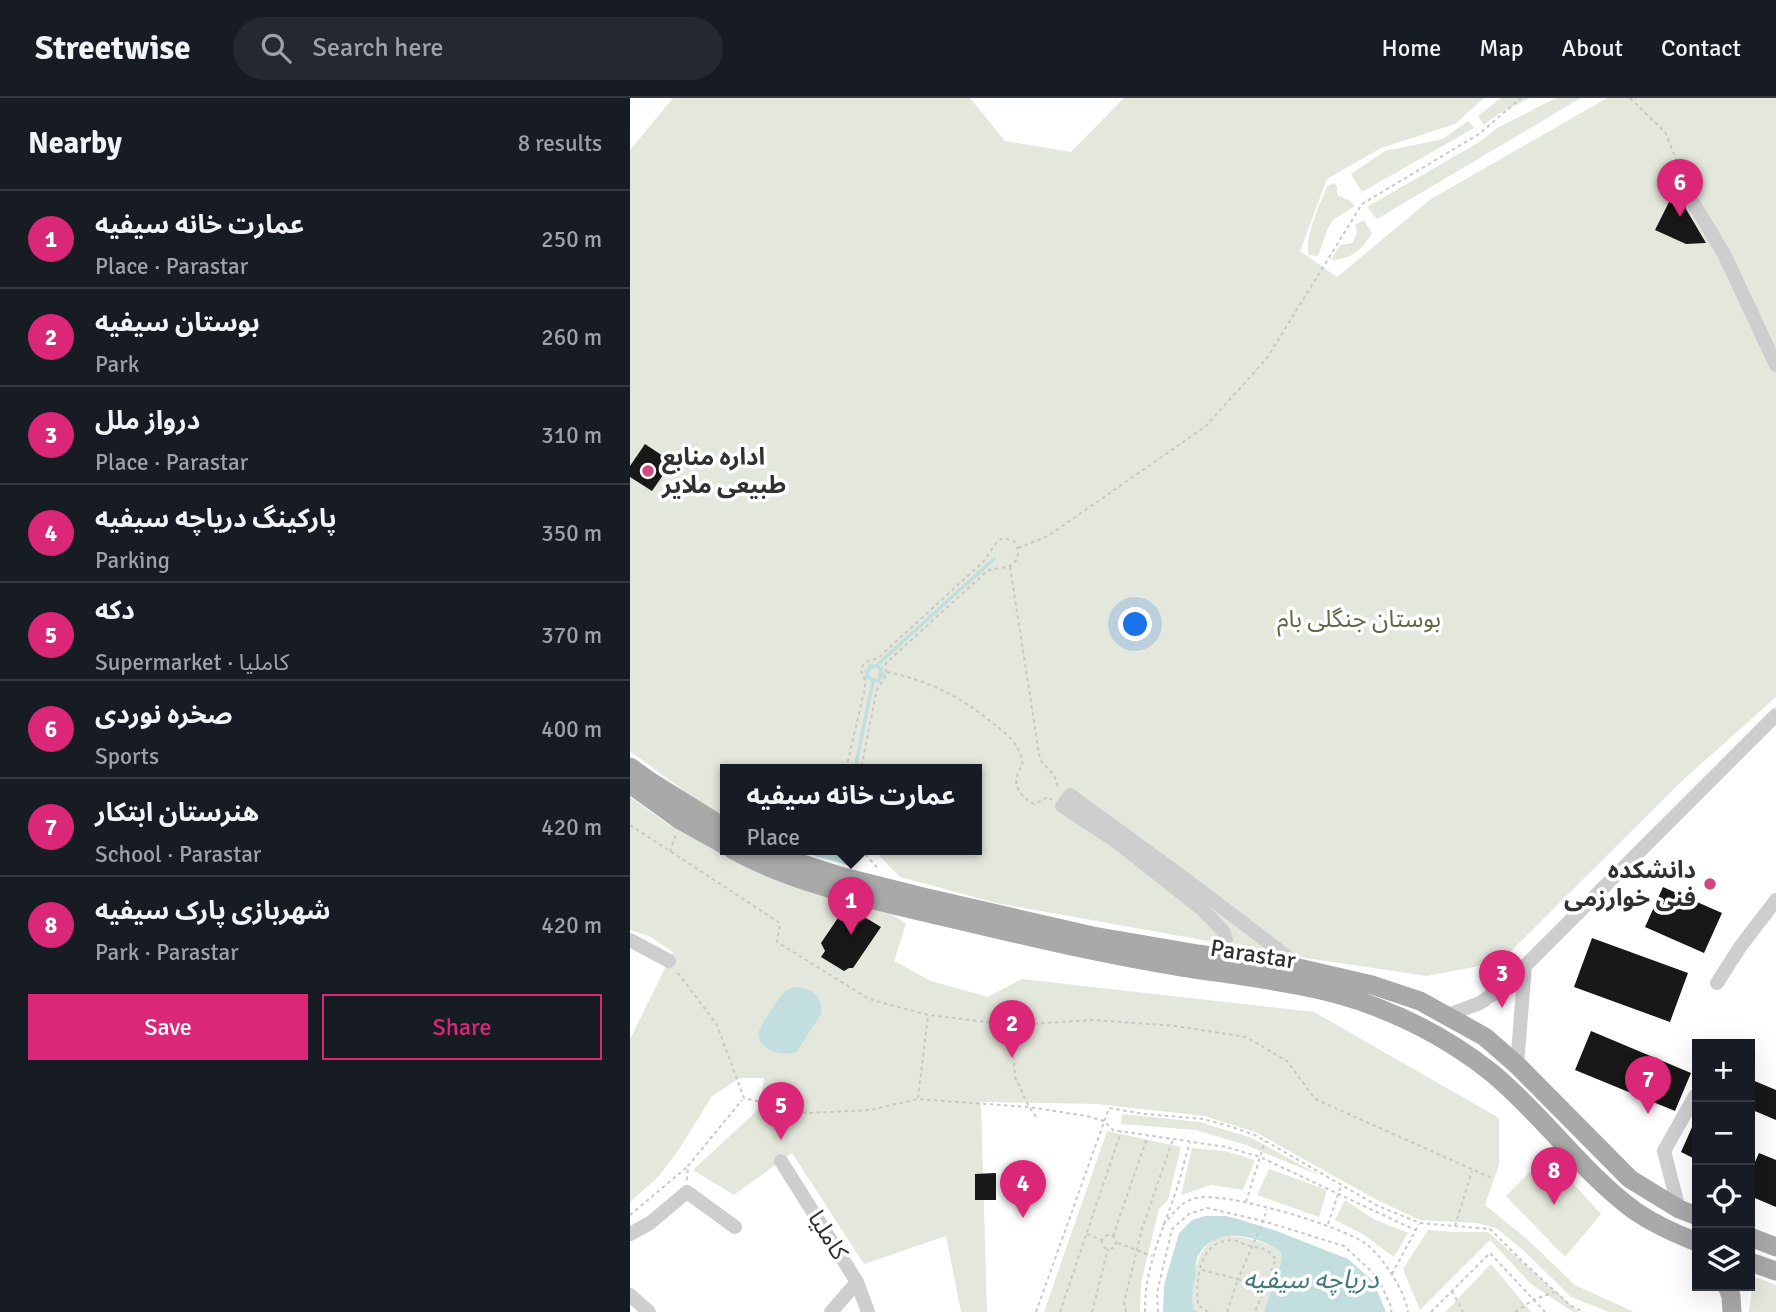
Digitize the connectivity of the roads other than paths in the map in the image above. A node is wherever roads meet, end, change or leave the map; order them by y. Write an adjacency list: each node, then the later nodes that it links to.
1 (1694, 204): 2 (street)
2 (1776, 365)
3 (1776, 715): 14 (street)
4 (630, 766): 6 (main road)
5 (630, 784): 7 (main road)
6 (720, 825)
7 (720, 842)
8 (746, 855): 26 (main road, Parastar)
9 (777, 855): 12 (main road, Parastar)
10 (1776, 900): 16 (street)
11 (630, 940): 13 (street)
12 (1212, 956): 15 (main road, Parastar); 15 (street)
13 (669, 961)
14 (1525, 966): 17 (street); 18 (street)
15 (1303, 969): 17 (main road, Parastar)
16 (1717, 983)
17 (1448, 1015): 18 (main road, Parastar)
18 (1517, 1065): 21 (main road, Parastar)
19 (1692, 1101): 21 (street)
20 (781, 1161): 30 (street, کاملیا)
21 (1679, 1209): 22 (main road, Parastar)
22 (1692, 1214)
23 (735, 1227): 24 (street)
24 (630, 1234)
25 (1755, 1239): 27 (main road)
26 (1692, 1242)
27 (1776, 1247)
28 (1755, 1264): 29 (main road)
29 (1776, 1271)
30 (857, 1282): 34 (street); 35 (street, کاملیا)
31 (1729, 1291): 36 (main road)
32 (630, 1295): 33 (street)
33 (649, 1312)
34 (831, 1312)
35 (868, 1312)
36 (1732, 1312)

